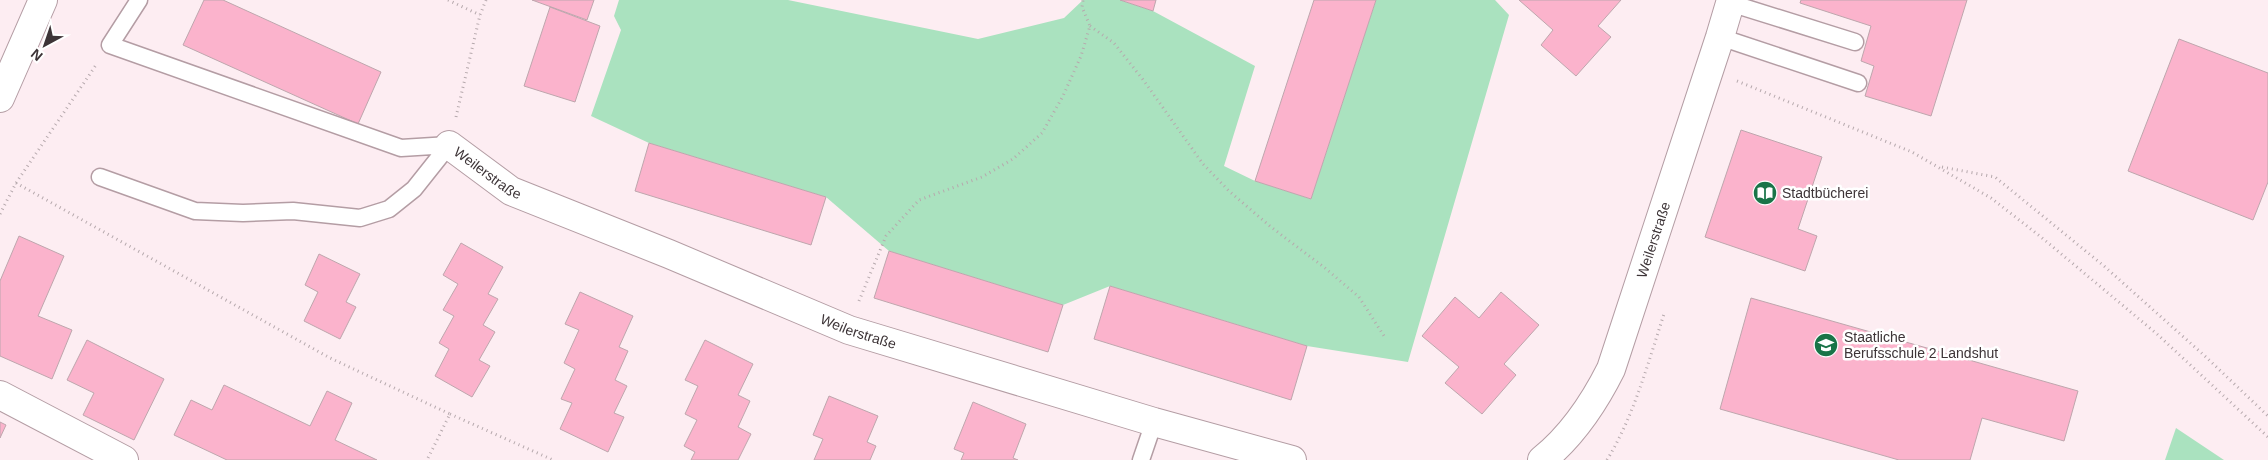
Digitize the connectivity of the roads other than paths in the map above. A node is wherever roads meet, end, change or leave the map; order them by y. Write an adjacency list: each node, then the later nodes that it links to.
1 (43, 0): 7 (street)
2 (138, 0): 8 (lane)
3 (1730, 2): 4 (street, Weilerstraße); 5 (lane)
4 (1720, 38): 6 (lane); 15 (street, Weilerstraße)
5 (1855, 42)
6 (1858, 83)
7 (0, 98)
8 (449, 145): 9 (lane); 11 (street, Weilerstraße)
9 (100, 177)
10 (0, 394): 12 (street)
11 (1154, 422): 13 (lane); 14 (street, Weilerstraße)
12 (124, 460)
13 (1141, 460)
14 (1292, 460)
15 (1542, 460)

